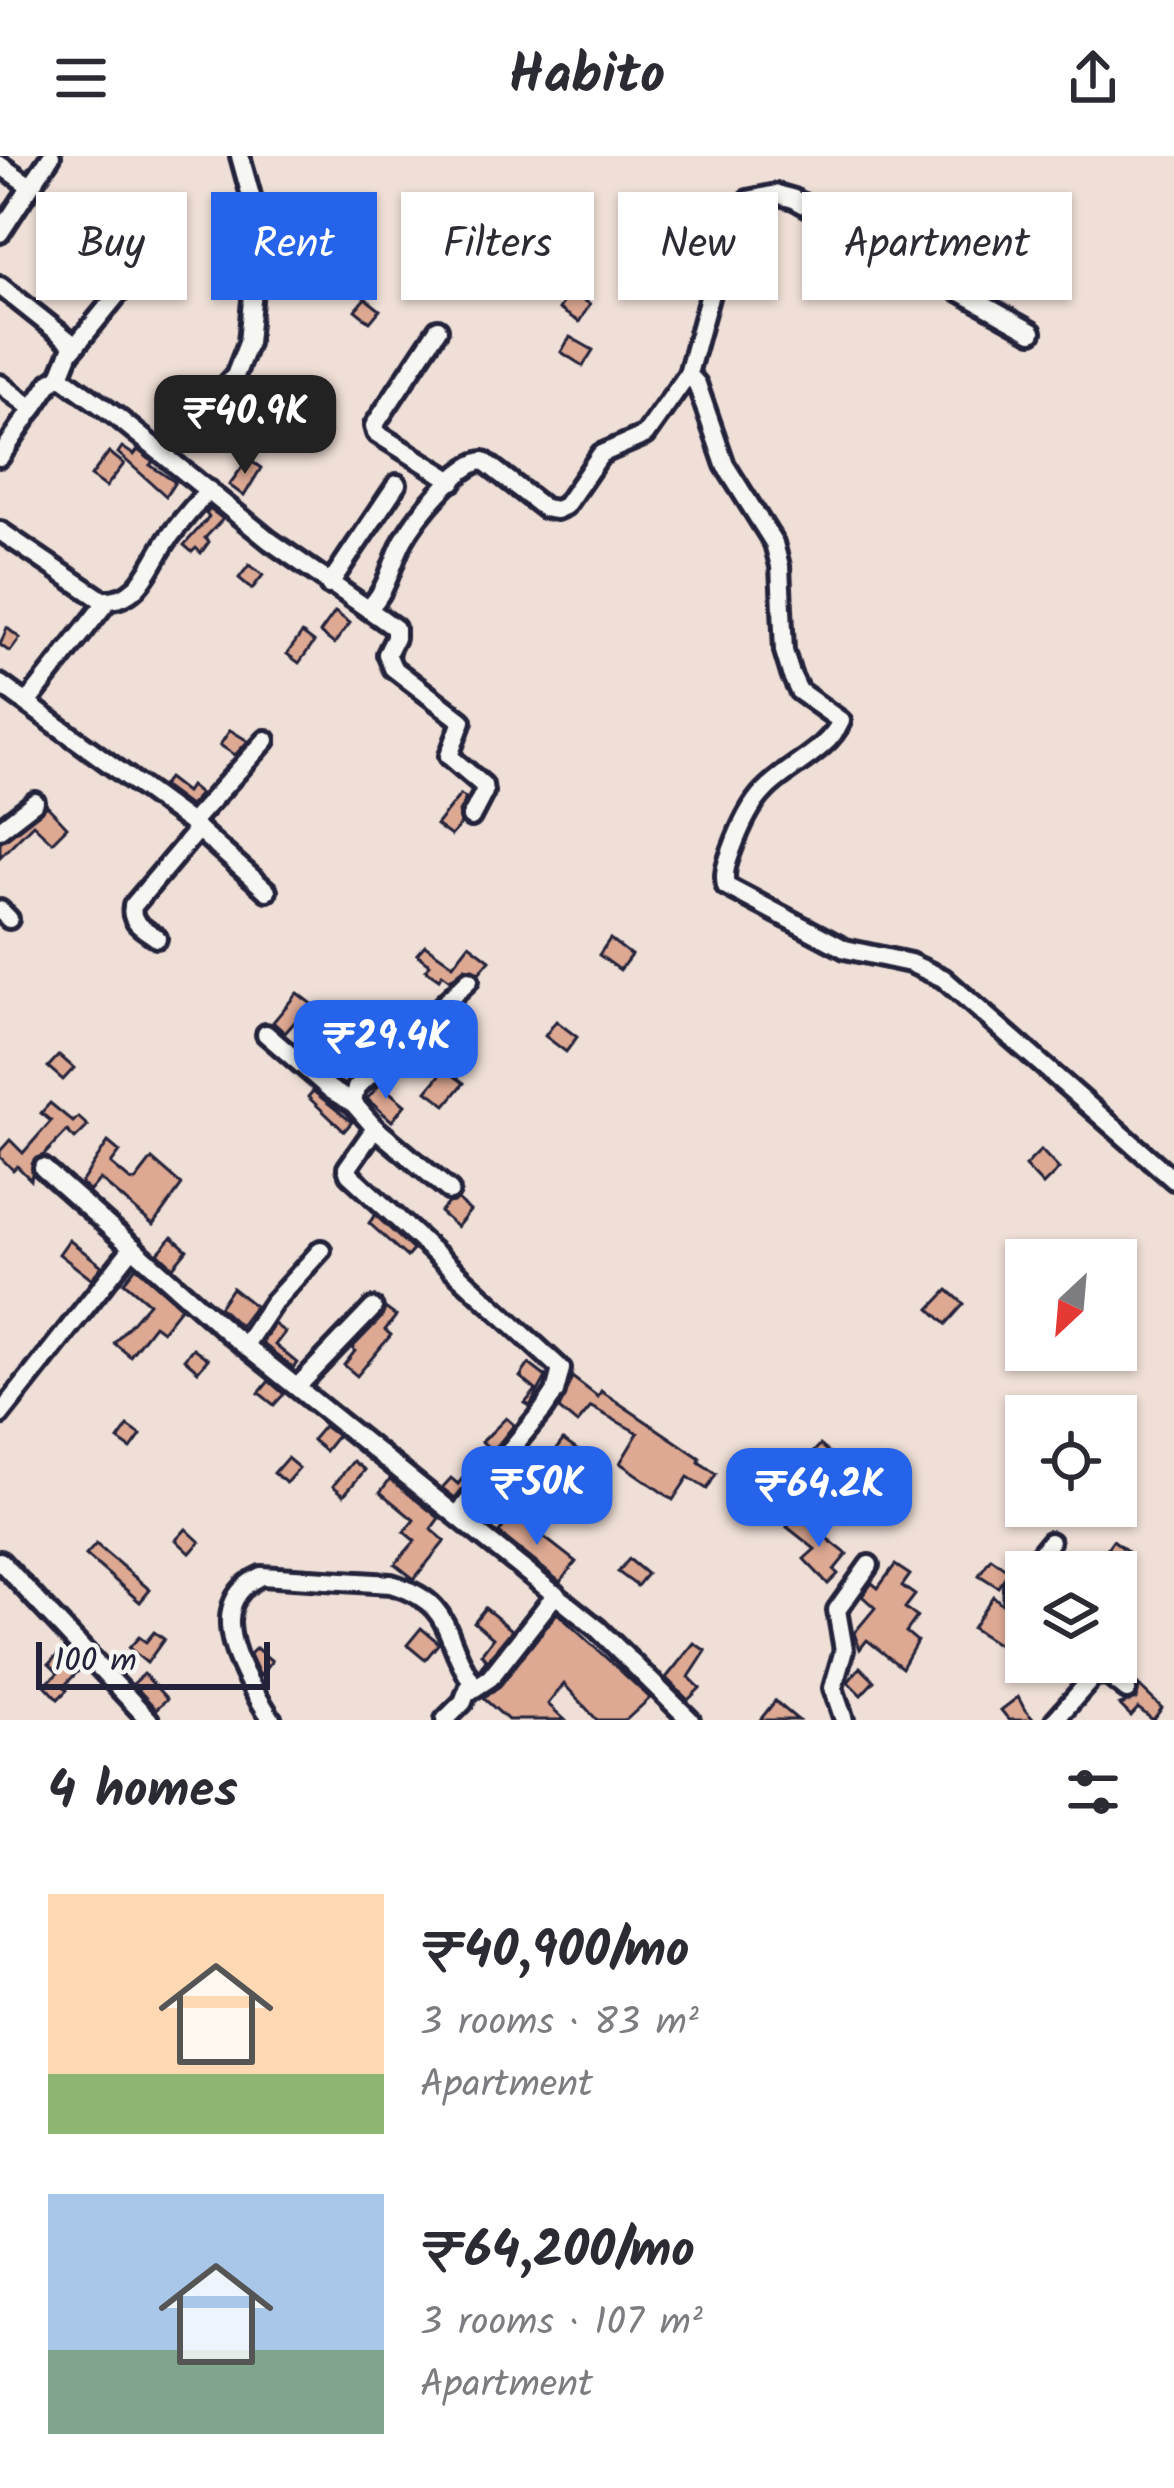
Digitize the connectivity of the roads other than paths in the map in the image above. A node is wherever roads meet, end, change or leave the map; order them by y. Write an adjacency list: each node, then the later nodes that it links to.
1 (51, 156): 4 (street)
2 (240, 156): 15 (street)
3 (0, 165): 4 (street)
4 (28, 190): 5 (street)
5 (0, 233)
6 (0, 286): 10 (street)
7 (113, 300): 10 (street)
8 (438, 329): 17 (street)
9 (1032, 332): 11 (street)
10 (73, 350): 12 (street)
11 (688, 374): 17 (street); 38 (street)
12 (60, 376): 14 (street); 15 (street)
13 (0, 385): 14 (street)
14 (33, 409): 16 (street)
15 (164, 454): 19 (street)
16 (0, 458)
17 (453, 481): 23 (street)
18 (397, 484): 21 (street)
19 (208, 490): 21 (street); 22 (street)
20 (0, 531): 22 (street)
21 (329, 585): 23 (street)
22 (107, 600): 25 (street)
23 (368, 609): 28 (street)
24 (3, 694): 25 (street)
25 (27, 703): 29 (street)
26 (266, 740): 29 (street)
27 (35, 802): 30 (street)
28 (471, 817)
29 (195, 826): 31 (street); 32 (street)
30 (0, 829)
31 (267, 891)
32 (157, 938)
33 (469, 980): 35 (street)
34 (266, 1034): 35 (street)
35 (353, 1103): 36 (street)
36 (375, 1129): 39 (street); 46 (street)
37 (43, 1168): 40 (street)
38 (1174, 1180)
39 (450, 1191)
40 (133, 1246): 43 (street); 45 (street)
41 (321, 1250): 43 (street)
42 (374, 1308): 44 (street)
43 (244, 1345): 44 (street)
44 (298, 1387): 46 (street)
45 (0, 1414)
46 (458, 1514): 51 (street)
47 (1050, 1542): 48 (street)
48 (1043, 1551)
49 (0, 1561): 56 (street)
50 (869, 1565): 60 (street)
51 (556, 1594): 55 (street); 59 (street)
52 (1088, 1683): 61 (street)
53 (1118, 1683): 54 (street)
54 (1126, 1690)
55 (470, 1691): 57 (street); 58 (street)
56 (149, 1720)
57 (272, 1720)
58 (445, 1720)
59 (690, 1720)
60 (850, 1720)
61 (1055, 1720)

